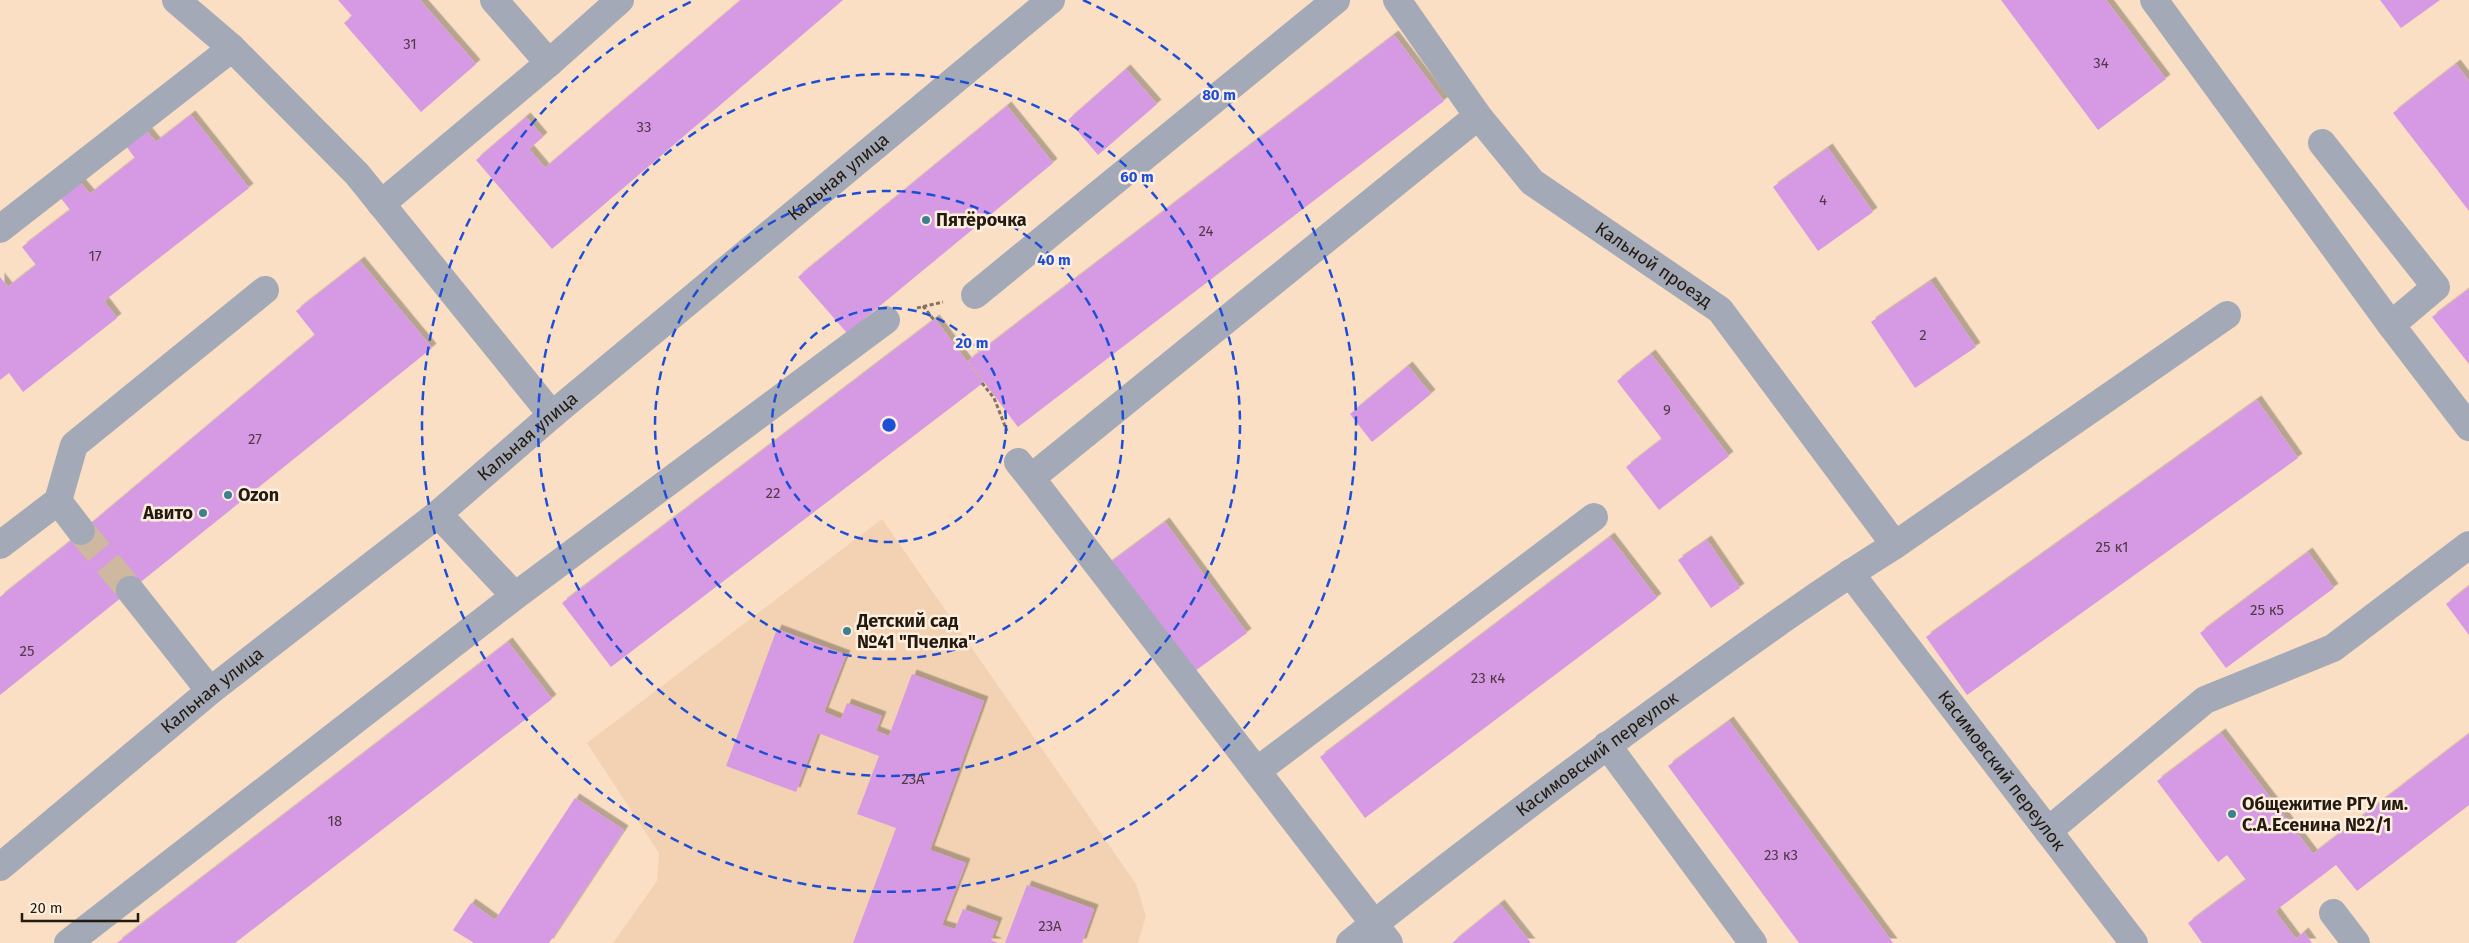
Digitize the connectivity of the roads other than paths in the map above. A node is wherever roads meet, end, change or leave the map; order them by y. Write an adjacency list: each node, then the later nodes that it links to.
1 (176, 0): 8 (street)
2 (494, 0): 9 (street)
3 (620, 0): 9 (street)
4 (1336, 0): 15 (street)
5 (1397, 0): 10 (street, Кальной проезд)
6 (2154, 0): 18 (street)
7 (1036, 4): 19 (street, Кальная улица)
8 (232, 48): 12 (street); 13 (street)
9 (549, 63): 12 (street)
10 (1478, 116): 26 (street, Кальной проезд); 33 (street)
11 (2322, 143): 18 (street)
12 (381, 204): 19 (street)
13 (0, 229)
14 (264, 290): 21 (street)
15 (975, 295)
16 (2227, 315): 26 (street, Касимовский переулок)
17 (886, 320): 30 (street)
18 (2391, 325): 20 (street)
19 (552, 415): 22 (street, Кальная улица)
20 (2469, 427)
21 (58, 500): 24 (street); 25 (street)
22 (438, 514): 30 (street); 31 (street, Кальная улица)
23 (1594, 517): 33 (street)
24 (81, 531)
25 (0, 545)
26 (1895, 545): 28 (street, Касимовский переулок)
27 (2469, 545): 34 (street)
28 (1850, 573): 32 (street, Касимовский переулок); 34 (street, Касимовский переулок)
29 (130, 590): 31 (street)
30 (515, 596): 38 (street)
31 (210, 691): 35 (street, Кальная улица)
32 (1608, 745): 37 (street, Касимовский переулок); 40 (street)
33 (1258, 770): 37 (street)
34 (2048, 831): 41 (street, Касимовский переулок)
35 (0, 867)
36 (2333, 913): 42 (street)
37 (1381, 934): 39 (street, Касимовский переулок)
38 (68, 943)
39 (1350, 943)
40 (1753, 943)
41 (2134, 943)
42 (2356, 943)

